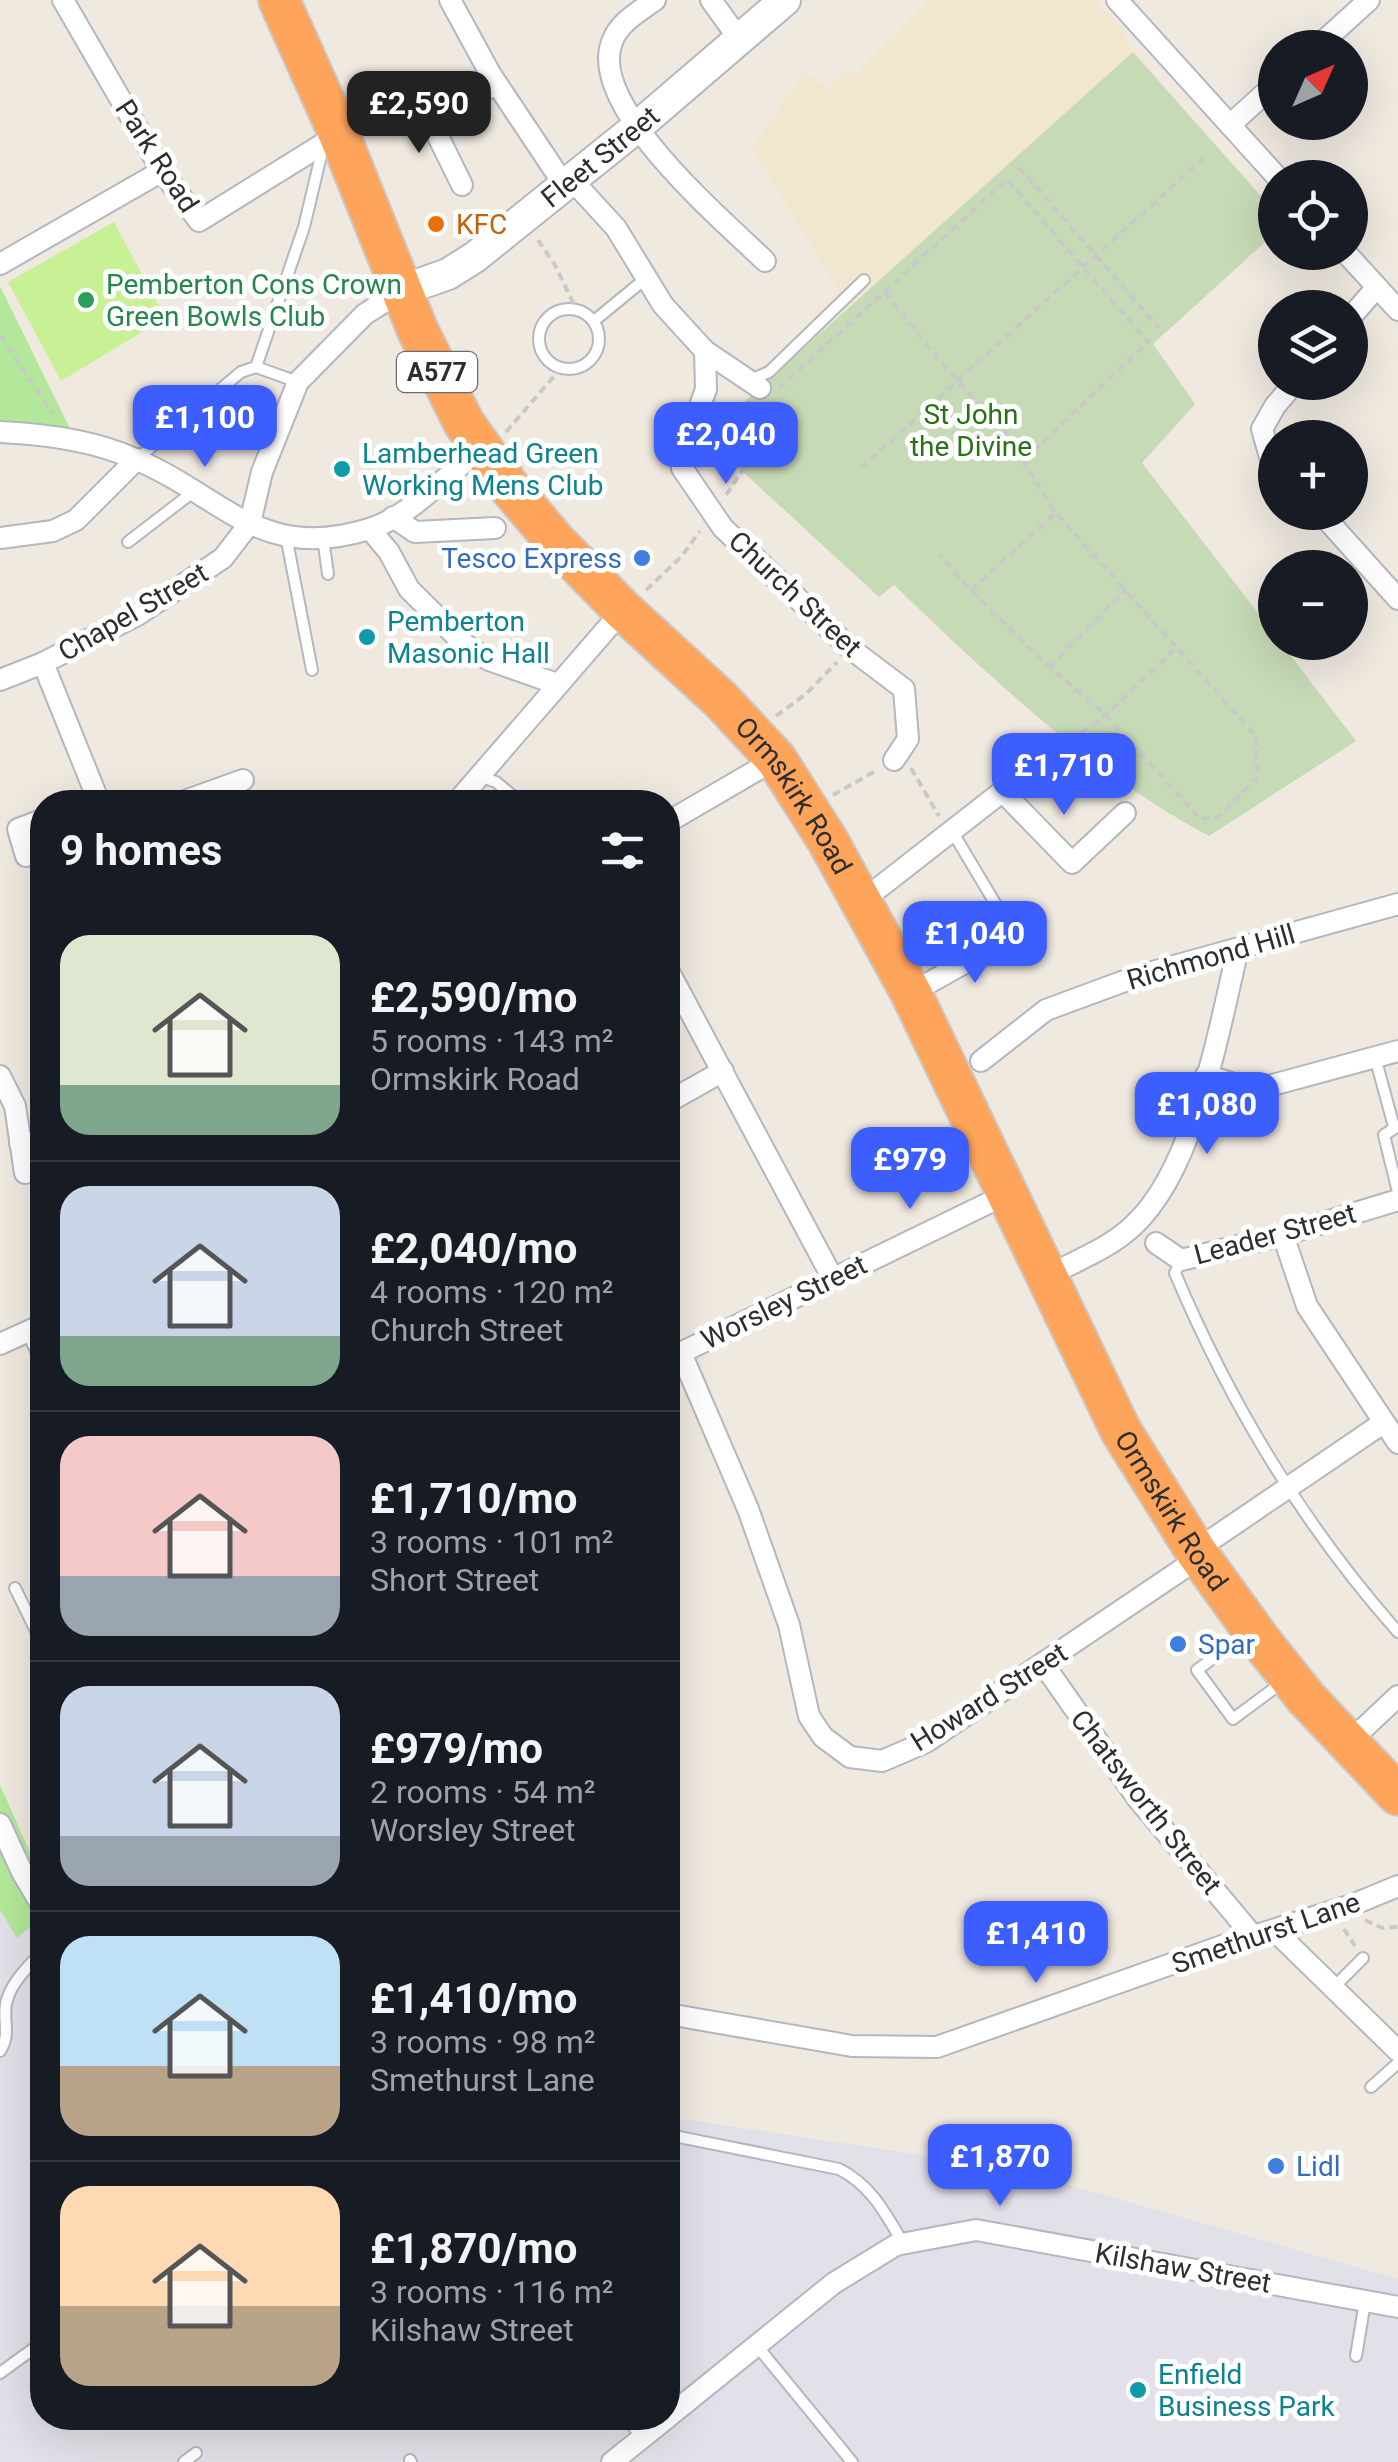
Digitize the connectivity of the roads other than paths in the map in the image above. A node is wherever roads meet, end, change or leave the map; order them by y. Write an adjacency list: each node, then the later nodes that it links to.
1 (63, 0): 19 (street, Park Road)
2 (450, 0): 11 (street)
3 (655, 0): 16 (street)
4 (711, 0): 10 (street)
5 (785, 0): 10 (street, Fleet Street)
6 (1116, 0): 15 (street)
7 (1365, 1): 9 (street)
8 (286, 3): 17 (highway, A577)
9 (1335, 30)
10 (739, 39): 16 (street, Fleet Street)
11 (498, 86): 13 (street); 20 (street)
12 (1258, 99): 15 (street)
13 (422, 104): 14 (street); 21 (street)
14 (376, 113)
15 (1230, 125): 18 (street)
16 (637, 127): 20 (street, Fleet Street); 22 (street)
17 (332, 138): 19 (street, Park Road); 28 (highway, Ormskirk Road / A577); 33 (lane)
18 (1262, 160)
19 (162, 171): 23 (street)
20 (569, 183): 25 (street); 28 (street, Fleet Street)
21 (462, 185)
22 (765, 261)
23 (0, 264)
24 (1361, 270): 27 (street)
25 (645, 278): 31 (lane); 32 (street)
26 (864, 280): 35 (lane)
27 (1377, 287): 29 (street); 30 (street)
28 (403, 290): 34 (street); 37 (highway, Ormskirk Road / A577)
29 (1368, 297)
30 (1398, 310)
31 (594, 321): 31 (lane)
32 (705, 351): 35 (street); 57 (street, Church Street)
33 (256, 367): 34 (lane); 38 (lane)
34 (298, 382): 41 (street)
35 (754, 384)
36 (0, 432): 38 (street)
37 (481, 448): 40 (street); 51 (highway, Ormskirk Road / A577)
38 (137, 459): 39 (street); 47 (street)
39 (193, 492): 41 (street); 48 (lane)
40 (394, 517): 42 (street); 43 (street)
41 (250, 523): 45 (street); 52 (street, Chapel Street)
42 (495, 528)
43 (370, 529): 46 (street); 55 (street)
44 (1336, 530): 50 (street)
45 (286, 536): 46 (street); 53 (lane)
46 (322, 536): 49 (lane)
47 (0, 538)
48 (128, 542)
49 (328, 574)
50 (1398, 599)
51 (631, 604): 55 (street); 56 (highway, Ormskirk Road / A577)
52 (43, 663): 54 (street, Chapel Street); 61 (street)
53 (312, 670)
54 (1, 672)
55 (557, 684): 59 (street)
56 (765, 746): 66 (street); 71 (highway, Ormskirk Road / A577)
57 (898, 755)
58 (1044, 759): 65 (street)
59 (479, 776): 63 (street); 64 (lane)
60 (242, 780): 62 (street)
61 (92, 790)
62 (215, 790)
63 (467, 790)
64 (506, 790)
65 (1003, 792): 67 (street); 69 (street)
66 (680, 813)
67 (1125, 814)
68 (30, 824): 70 (street)
69 (952, 831): 71 (street); 73 (lane)
70 (26, 856)
71 (862, 901): 76 (highway, Ormskirk Road / A577)
72 (1398, 904): 74 (street, Richmond Hill)
73 (1014, 936): 76 (street)
74 (1238, 949): 79 (street, Richmond Hill); 82 (street)
75 (680, 992): 80 (street)
76 (911, 993): 89 (highway, Ormskirk Road / A577)
77 (1398, 1051): 78 (street)
78 (1375, 1057): 82 (street); 84 (lane)
79 (981, 1060)
80 (723, 1071): 83 (street); 95 (street)
81 (0, 1076): 86 (street)
82 (1206, 1076): 94 (street)
83 (680, 1095)
84 (1396, 1126): 88 (lane)
85 (30, 1142): 86 (street)
86 (20, 1143): 87 (street)
87 (24, 1173)
88 (1398, 1192)
89 (1009, 1193): 94 (highway, Ormskirk Road / A577); 95 (street, Worsley Street)
90 (1398, 1200): 91 (street, Leader Street)
91 (1283, 1235): 93 (street, Leader Street); 100 (street)
92 (1156, 1243): 93 (street, Leader Street)
93 (1181, 1260): 102 (lane)
94 (1049, 1275): 103 (highway, Ormskirk Road / A577)
95 (832, 1277): 98 (street, Worsley Street)
96 (30, 1330): 97 (street)
97 (0, 1344)
98 (680, 1353)
99 (680, 1368): 108 (street, Howard Street)
100 (1383, 1422): 101 (street); 102 (street, Howard Street)
101 (1398, 1442)
102 (1288, 1486): 103 (street, Howard Street); 107 (lane)
103 (1197, 1554): 106 (highway, Ormskirk Road / A577); 108 (street, Howard Street)
104 (15, 1588): 105 (lane)
105 (30, 1618)
106 (1252, 1629): 109 (highway, Ormskirk Road / A577); 109 (lane)
107 (1398, 1632)
108 (1044, 1665): 116 (street, Chatsworth Street)
109 (1289, 1677): 111 (highway, Ormskirk Road / A577)
110 (1398, 1696): 111 (street)
111 (1347, 1744): 112 (highway, Ormskirk Road / A577)
112 (1398, 1795)
113 (0, 1824): 114 (street)
114 (30, 1883)
115 (1398, 1886): 116 (street, Smethurst Lane)
116 (1264, 1933): 119 (street, Chatsworth Street); 120 (street, Smethurst Lane)
117 (1363, 1958): 119 (lane)
118 (30, 1965): 121 (lane)
119 (1333, 1989): 122 (street, Chatsworth Street)
120 (680, 2016)
121 (0, 2050)
122 (1398, 2051)
123 (1398, 2063): 124 (lane)
124 (1372, 2087)
125 (680, 2137): 126 (lane)
126 (903, 2244): 127 (street, Kilshaw Street); 129 (street, Kilshaw Street)
127 (1365, 2301): 128 (street, Kilshaw Street); 131 (lane)
128 (1398, 2307)
129 (757, 2345): 133 (street, Kilshaw Street); 140 (lane)
130 (30, 2351): 132 (lane)
131 (1356, 2356)
132 (0, 2373)
133 (680, 2407)
134 (636, 2430): 136 (lane)
135 (651, 2430): 136 (street, Kilshaw Street)
136 (642, 2437): 139 (street, Kilshaw Street)
137 (196, 2453): 138 (lane)
138 (184, 2462)
139 (612, 2462)
140 (852, 2462)

